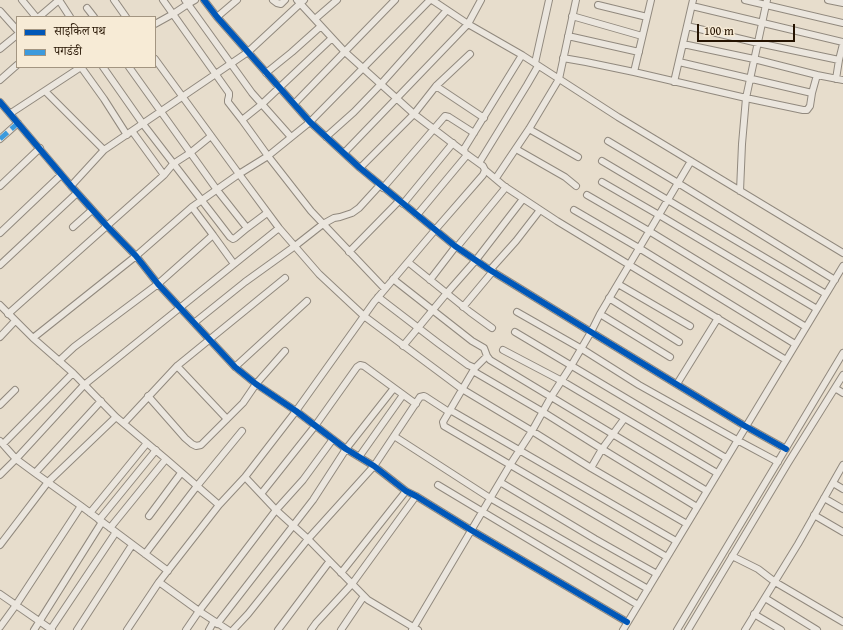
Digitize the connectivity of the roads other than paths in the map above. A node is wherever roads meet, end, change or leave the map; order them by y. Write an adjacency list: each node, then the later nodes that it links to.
1 (22, 0): 29 (street)
2 (59, 0): 30 (street); 31 (street)
3 (114, 0): 33 (street)
4 (163, 0): 28 (street)
5 (195, 0): 20 (street)
6 (204, 0): 35 (street)
7 (237, 0): 35 (street)
8 (273, 0): 9 (street)
9 (285, 0)
10 (337, 0): 37 (street)
11 (395, 0): 54 (street)
12 (431, 0): 26 (street); 70 (street)
13 (481, 0): 41 (street)
14 (549, 0): 64 (street)
15 (576, 0): 34 (street)
16 (651, 0): 36 (street)
17 (745, 0): 21 (street)
18 (828, 0): 23 (street)
19 (300, 1): 37 (street); 53 (street)
20 (186, 2): 28 (street); 63 (street)
21 (767, 2): 39 (street); 40 (street)
22 (693, 3): 39 (street); 43 (street)
23 (843, 3)
24 (598, 5): 36 (street)
25 (87, 8): 32 (street)
26 (447, 10): 41 (street); 81 (street)
27 (0, 11): 44 (street)
28 (173, 14): 38 (street); 73 (street)
29 (36, 16)
30 (38, 16)
31 (69, 16)
32 (93, 16)
33 (125, 16)
34 (572, 16): 46 (street); 47 (street)
35 (217, 17): 53 (street)
36 (647, 17): 47 (street)
37 (315, 19): 42 (street)
38 (156, 23)
39 (762, 23): 49 (street); 50 (street)
40 (843, 23)
41 (468, 24): 57 (street); 87 (street)
42 (321, 26): 48 (street); 72 (street)
43 (687, 26): 49 (street); 51 (street)
44 (16, 29)
45 (16, 36): 52 (street)
46 (568, 36): 55 (street); 58 (street)
47 (642, 36): 55 (street)
48 (332, 38): 54 (street); 83 (street)
49 (758, 43): 59 (street); 61 (street)
50 (843, 43): 61 (street)
51 (683, 44): 59 (street); 62 (street)
52 (0, 47)
53 (248, 52): 63 (street); 72 (street)
54 (345, 52): 70 (street); 91 (street)
55 (638, 52): 71 (street)
56 (470, 54): 82 (street)
57 (522, 55): 64 (street); 95 (street)
58 (563, 58): 71 (street); 76 (street)
59 (754, 59): 74 (street); 75 (street)
60 (156, 60): 86 (street)
61 (838, 60): 77 (street)
62 (679, 62): 75 (street); 80 (street)
63 (231, 63): 73 (street); 90 (street)
64 (536, 65): 76 (street); 121 (street)
65 (16, 66): 78 (street)
66 (80, 68): 84 (street)
67 (82, 68): 102 (street)
68 (104, 68): 99 (street)
69 (130, 68): 92 (street)
70 (364, 68): 81 (street); 97 (street)
71 (634, 72): 80 (street)
72 (266, 73): 83 (street)
73 (215, 74): 86 (street); 96 (street)
74 (817, 75): 77 (street); 85 (street)
75 (750, 78): 85 (street); 88 (street)
76 (559, 79): 101 (street); 119 (street)
77 (836, 79): 79 (street)
78 (0, 80)
79 (843, 80)
80 (674, 82): 88 (street)
81 (381, 84): 87 (street); 106 (street)
82 (436, 86): 94 (street); 95 (street)
83 (280, 88): 90 (street); 91 (street)
84 (45, 91): 93 (street); 112 (street)
85 (812, 93): 88 (street)
86 (182, 96): 92 (street); 104 (street)
87 (396, 98): 94 (street); 114 (street)
88 (746, 98): 136 (street)
89 (1, 104): 93 (street)
90 (262, 104): 96 (street); 105 (street)
91 (294, 104): 97 (street)
92 (160, 112): 99 (street); 113 (street)
93 (11, 113): 98 (street)
94 (414, 114): 100 (street); 122 (street)
95 (484, 118): 103 (street)
96 (242, 120): 116 (street)
97 (310, 122): 105 (street); 106 (street)
98 (18, 123): 107 (street); 110 (street)
99 (143, 124): 102 (street); 120 (street)
100 (434, 129): 103 (street); 109 (street); 132 (street)
101 (529, 129): 111 (street); 117 (street)
102 (130, 133): 112 (street); 126 (street)
103 (474, 133): 115 (street)
104 (211, 136): 113 (street); 124 (street)
105 (291, 137): 116 (street)
106 (326, 137): 114 (street)
107 (0, 139)
108 (608, 141): 129 (street)
109 (453, 143): 115 (street); 142 (street)
110 (40, 148): 125 (street); 130 (street)
111 (516, 149): 127 (street); 133 (street)
112 (104, 150): 131 (street)
113 (190, 153): 120 (street); 135 (street)
114 (344, 153): 122 (street)
115 (466, 153): 121 (street); 148 (street)
116 (268, 156): 124 (street); 150 (street)
117 (578, 157)
118 (602, 161): 141 (street)
119 (691, 161): 129 (street); 136 (street)
120 (173, 164): 126 (street); 140 (street)
121 (479, 164): 123 (street)
122 (360, 168): 132 (street)
123 (485, 170): 127 (street); 155 (street)
124 (239, 174): 135 (street); 147 (street)
125 (61, 175): 131 (street); 157 (street)
126 (164, 175): 151 (street)
127 (496, 178): 134 (street)
128 (602, 182): 149 (street)
129 (678, 183): 141 (street); 175 (street)
130 (0, 186)
131 (71, 186): 137 (street)
132 (382, 186): 142 (street); 150 (street)
133 (576, 186)
134 (506, 187): 139 (street); 160 (street)
135 (217, 190): 140 (street); 153 (street)
136 (740, 190): 163 (street)
137 (77, 193): 144 (street); 169 (street)
138 (587, 195): 156 (street)
139 (523, 199): 145 (street); 165 (street)
140 (201, 200): 143 (street); 153 (street)
141 (668, 200): 149 (street); 180 (street)
142 (401, 202): 148 (street); 162 (street)
143 (192, 207): 158 (street); 164 (street)
144 (92, 210): 151 (street); 152 (street)
145 (540, 210): 168 (street); 171 (street)
146 (574, 210): 161 (street)
147 (268, 213): 153 (street); 154 (street)
148 (417, 215): 155 (street)
149 (659, 215): 156 (street); 187 (street)
150 (323, 224): 159 (street); 162 (street)
151 (107, 226): 164 (street); 190 (street)
152 (73, 227)
153 (246, 228)
154 (279, 228): 159 (street); 167 (street)
155 (435, 230): 160 (street); 166 (street)
156 (649, 231): 161 (street); 197 (street)
157 (0, 233)
158 (213, 235): 167 (street); 176 (street)
159 (295, 246): 192 (street); 195 (street)
160 (457, 246): 165 (street); 174 (street)
161 (639, 248): 168 (street); 206 (street)
162 (349, 252): 178 (street)
163 (843, 253)
164 (136, 256): 176 (street); 203 (street)
165 (476, 260): 171 (street); 179 (street)
166 (408, 262): 173 (street); 174 (street)
167 (234, 264): 185 (street)
168 (629, 264): 177 (street); 193 (street)
169 (0, 265)
170 (843, 266): 175 (street)
171 (492, 271): 186 (street); 201 (street)
172 (285, 278): 204 (street)
173 (393, 279): 178 (street); 188 (street)
174 (430, 280): 179 (street)
175 (835, 280): 180 (street)
176 (158, 284): 185 (street); 215 (street)
177 (618, 284): 182 (street); 196 (street)
178 (385, 290): 181 (street)
179 (446, 294): 186 (street); 188 (street)
180 (826, 294): 187 (street)
181 (378, 297): 192 (street); 198 (street)
182 (609, 298): 191 (street); 205 (street)
183 (307, 301): 218 (street)
184 (0, 305): 190 (street)
185 (180, 307): 195 (street); 225 (street)
186 (463, 307): 199 (street)
187 (817, 309): 197 (street)
188 (432, 310): 198 (street); 212 (street)
189 (517, 312): 208 (street)
190 (8, 314): 194 (street)
191 (600, 314): 201 (street); 213 (street)
192 (364, 316): 207 (street); 237 (street)
193 (718, 318): 214 (street); 224 (street)
194 (15, 321): 202 (street); 203 (street)
195 (194, 323): 204 (street)
196 (690, 326)
197 (806, 327): 206 (street)
198 (417, 328): 207 (street); 219 (street)
199 (492, 328)
200 (515, 332): 217 (street)
201 (591, 332): 208 (street); 224 (street)
202 (0, 337)
203 (33, 338): 215 (street)
204 (210, 339): 216 (street); 218 (street)
205 (679, 342)
206 (796, 344): 214 (street)
207 (403, 346): 228 (street)
208 (582, 349): 217 (street); 251 (street)
209 (502, 350): 222 (street)
210 (285, 351): 223 (street)
211 (843, 353): 255 (street)
212 (486, 356): 219 (street); 233 (street)
213 (670, 357)
214 (786, 360): 245 (street)
215 (59, 361): 220 (street)
216 (177, 366): 232 (street); 241 (street)
217 (572, 366): 222 (street); 261 (street)
218 (235, 367): 223 (street)
219 (474, 369): 228 (street); 239 (street)
220 (73, 373): 225 (street); 252 (street)
221 (843, 375): 227 (street)
222 (562, 381): 233 (street); 242 (street)
223 (256, 384): 237 (street); 241 (street)
224 (678, 384): 245 (street)
225 (84, 385): 234 (street); 262 (street)
226 (394, 388): 231 (street); 244 (street); 254 (street)
227 (835, 388): 230 (street); 306 (street)
228 (462, 389): 238 (street); 247 (street)
229 (15, 390): 236 (street)
230 (843, 393)
231 (403, 395): 235 (street); 259 (street)
232 (148, 396): 241 (street); 243 (street)
233 (551, 397): 239 (street); 248 (street)
234 (101, 401): 240 (street); 268 (street)
235 (416, 404): 238 (street); 249 (street)
236 (0, 405)
237 (296, 410): 244 (street); 272 (street)
238 (450, 411): 257 (street); 264 (street)
239 (543, 412): 247 (street); 258 (street)
240 (116, 417): 243 (street); 273 (street)
241 (227, 419)
242 (624, 419): 248 (street); 270 (street)
243 (124, 423): 253 (street)
244 (315, 426): 250 (street); 281 (street)
245 (745, 426): 251 (street); 255 (street)
246 (242, 431): 277 (street)
247 (532, 431): 257 (street); 267 (street)
248 (613, 434): 258 (street); 280 (street)
249 (394, 436): 266 (street); 283 (street)
250 (333, 439): 254 (street); 289 (street)
251 (737, 440): 261 (street); 263 (street)
252 (1, 443): 262 (street)
253 (147, 443): 256 (street); 291 (street)
254 (346, 449): 259 (street); 296 (street)
255 (786, 449): 263 (street)
256 (156, 450): 260 (street); 294 (street)
257 (519, 450): 264 (street); 302 (street)
258 (602, 450): 267 (street); 287 (street)
259 (359, 457): 266 (street)
260 (166, 458): 269 (street); 297 (street)
261 (726, 458): 270 (street)
262 (16, 459): 268 (street); 271 (street)
263 (778, 462): 341 (street)
264 (510, 465): 274 (street); 307 (street)
265 (843, 465): 275 (street)
266 (374, 466): 279 (street); 301 (street)
267 (590, 468): 295 (street)
268 (35, 473): 273 (street)
269 (182, 473): 277 (street); 293 (street)
270 (717, 473): 280 (street)
271 (0, 475)
272 (245, 477): 281 (street); 286 (street)
273 (48, 482): 285 (street); 303 (street)
274 (500, 482): 283 (street); 311 (street)
275 (833, 483): 278 (street); 284 (street)
276 (438, 485): 290 (street)
277 (197, 486): 286 (street); 305 (street)
278 (843, 489)
279 (406, 491): 282 (street); 310 (street)
280 (707, 491): 287 (street)
281 (261, 494): 289 (street)
282 (416, 496): 298 (street); 314 (street)
283 (490, 498): 290 (street); 315 (street)
284 (824, 498): 288 (street); 292 (street)
285 (81, 506): 291 (street); 320 (street)
286 (219, 506): 309 (street)
287 (697, 507): 295 (street)
288 (843, 509)
289 (276, 510): 296 (street); 321 (street)
290 (482, 512): 298 (street); 319 (street)
291 (90, 513): 294 (street)
292 (814, 515): 300 (street); 313 (street)
293 (149, 516)
294 (100, 521): 297 (street); 323 (street)
295 (687, 524): 302 (street)
296 (293, 526): 301 (street); 326 (street)
297 (110, 528): 299 (street)
298 (471, 530): 324 (street); 328 (street)
299 (116, 532): 304 (street); 330 (street)
300 (843, 532)
301 (308, 539): 308 (street); 336 (street)
302 (676, 541): 307 (street)
303 (0, 545)
304 (132, 545): 305 (street); 331 (street)
305 (145, 554): 309 (street)
306 (732, 556): 313 (street); 342 (street)
307 (667, 557): 311 (street)
308 (329, 562): 310 (street); 337 (street)
309 (168, 571): 312 (street)
310 (341, 573): 314 (street)
311 (657, 574): 315 (street)
312 (160, 582): 321 (street); 332 (street)
313 (774, 582): 318 (street); 325 (street)
314 (352, 584): 317 (street); 338 (street)
315 (648, 589): 319 (street)
316 (0, 594): 320 (street)
317 (364, 596): 328 (street); 339 (street)
318 (765, 598): 322 (street); 345 (street)
319 (638, 605): 324 (street)
320 (16, 606): 323 (street); 327 (street)
321 (199, 611): 326 (street); 333 (street)
322 (754, 614): 343 (street); 344 (street)
323 (40, 622): 329 (street); 330 (street)
324 (627, 622): 340 (street)
325 (843, 622)
326 (216, 623): 334 (street); 335 (street)
327 (0, 627)
328 (414, 629)
329 (34, 630)
330 (52, 630)
331 (77, 630)
332 (127, 630)
333 (186, 630)
334 (209, 630)
335 (228, 630)
336 (233, 630)
337 (278, 630)
338 (311, 630)
339 (341, 630)
340 (622, 630)
341 (677, 630)
342 (688, 630)
343 (745, 630)
344 (780, 630)
345 (817, 630)

